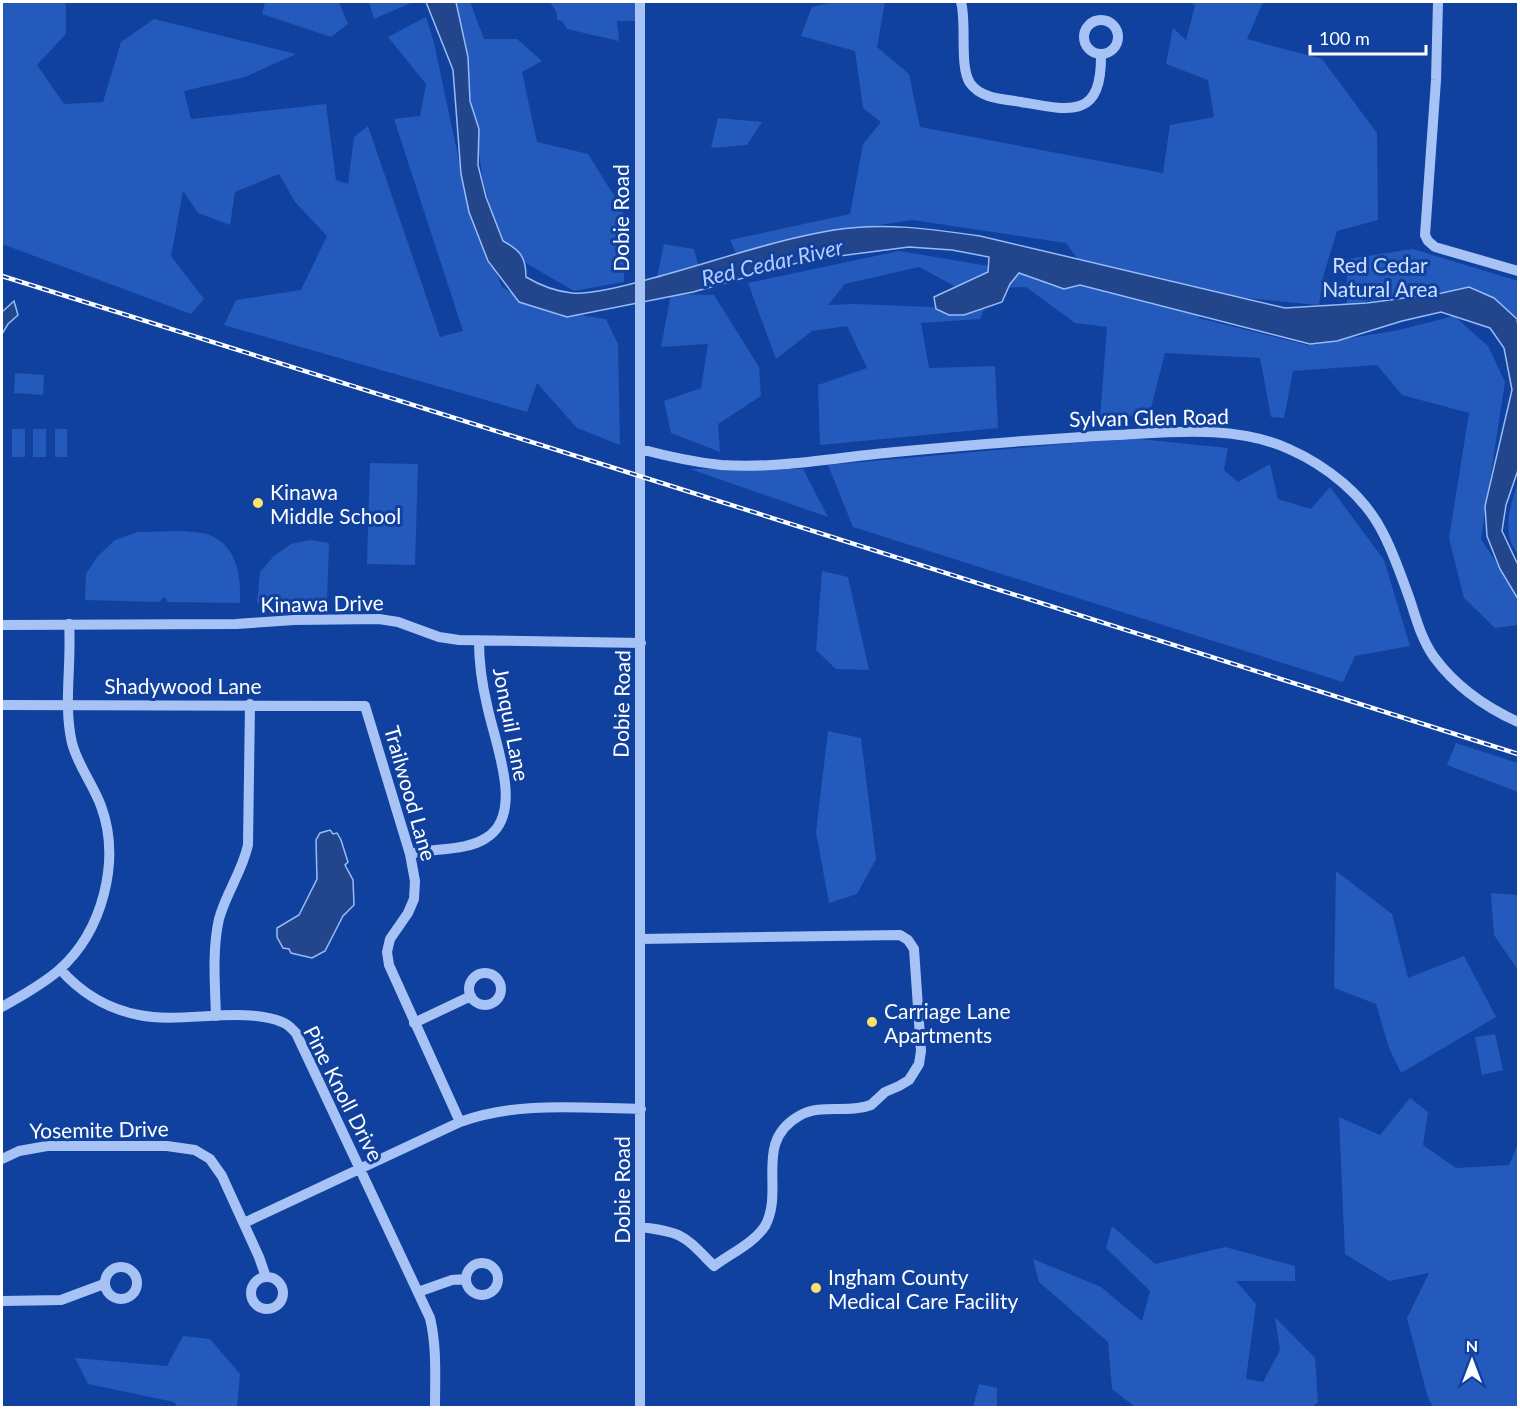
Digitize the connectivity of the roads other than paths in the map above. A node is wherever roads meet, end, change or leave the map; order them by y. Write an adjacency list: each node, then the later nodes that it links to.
1 (640, 2): 6 (street, Dobie Road)
2 (961, 2): 4 (street)
3 (1438, 2): 5 (street)
4 (1101, 54)
5 (1518, 271)
6 (640, 449): 10 (street, Dobie Road); 15 (street, Sylvan Glen Road)
7 (69, 624): 8 (street, Kinawa Drive); 9 (street, Kinawa Drive); 13 (street)
8 (2, 625)
9 (479, 642): 10 (street, Kinawa Drive); 16 (street, Jonquil Lane)
10 (641, 643): 17 (street, Dobie Road)
11 (250, 704): 13 (street, Shadywood Lane); 14 (street, Shadywood Lane); 21 (street)
12 (2, 705): 13 (street, Shadywood Lane)
13 (69, 705): 18 (street)
14 (365, 706): 16 (street, Trailwood Lane)
15 (1518, 722)
16 (410, 854): 22 (street, Trailwood Lane)
17 (640, 939): 23 (street, Dobie Road); 28 (street)
18 (60, 969): 20 (street); 21 (street, Pine Knoll Drive)
19 (471, 996): 22 (street)
20 (2, 1007)
21 (216, 1016): 26 (street, Pine Knoll Drive)
22 (414, 1023): 24 (street, Trailwood Lane)
23 (640, 1109): 24 (street); 28 (street, Dobie Road)
24 (460, 1122): 26 (street)
25 (2, 1159): 27 (street, Yosemite Drive)
26 (360, 1169): 27 (street); 32 (street, Pine Knoll Drive)
27 (244, 1223): 29 (street, Yosemite Drive)
28 (640, 1227): 35 (street, Dobie Road)
29 (266, 1277)
30 (466, 1279): 32 (street)
31 (105, 1284): 33 (street)
32 (418, 1292): 34 (street, Pine Knoll Drive)
33 (2, 1301)
34 (435, 1407)
35 (640, 1407)

